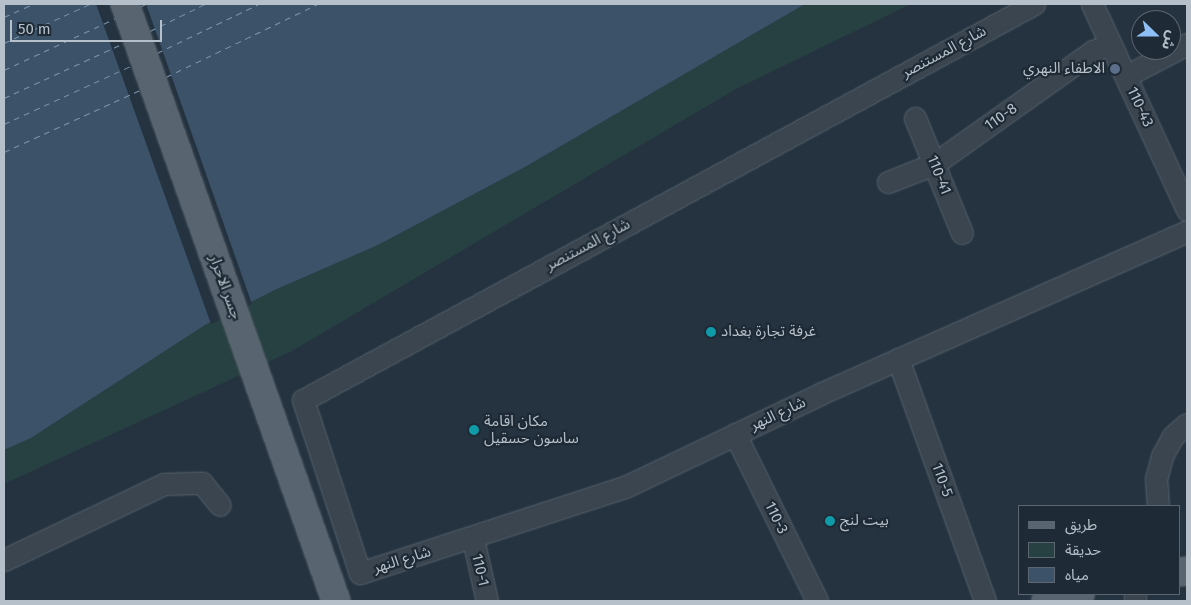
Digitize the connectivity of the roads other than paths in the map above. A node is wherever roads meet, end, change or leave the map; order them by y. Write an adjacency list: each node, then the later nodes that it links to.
1 (125, 4): 22 (main road, جسر الاحرار)
2 (1034, 4): 20 (street, شارع المستنصر)
3 (1092, 4): 4 (street, 110-43)
4 (1111, 44): 6 (street, 110-43); 8 (street, 110-8)
5 (1187, 44): 6 (street)
6 (1126, 76): 10 (street, 110-43)
7 (915, 118): 8 (street, 110-41)
8 (934, 164): 9 (street, 110-8); 12 (street, 110-41)
9 (888, 182)
10 (1187, 210)
11 (1187, 231): 13 (street, شارع النهر)
12 (962, 233)
13 (898, 359): 15 (street, شارع النهر); 25 (street, 110-5)
14 (1187, 424): 17 (street)
15 (735, 434): 18 (street, شارع النهر); 24 (street, 110-3)
16 (220, 505): 19 (street)
17 (1158, 505)
18 (473, 539): 20 (street, شارع النهر); 23 (street, 110-1)
19 (4, 560)
20 (360, 573)
21 (1075, 595): 26 (main road)
22 (336, 601)
23 (487, 601)
24 (817, 601)
25 (985, 601)
26 (1046, 601)

